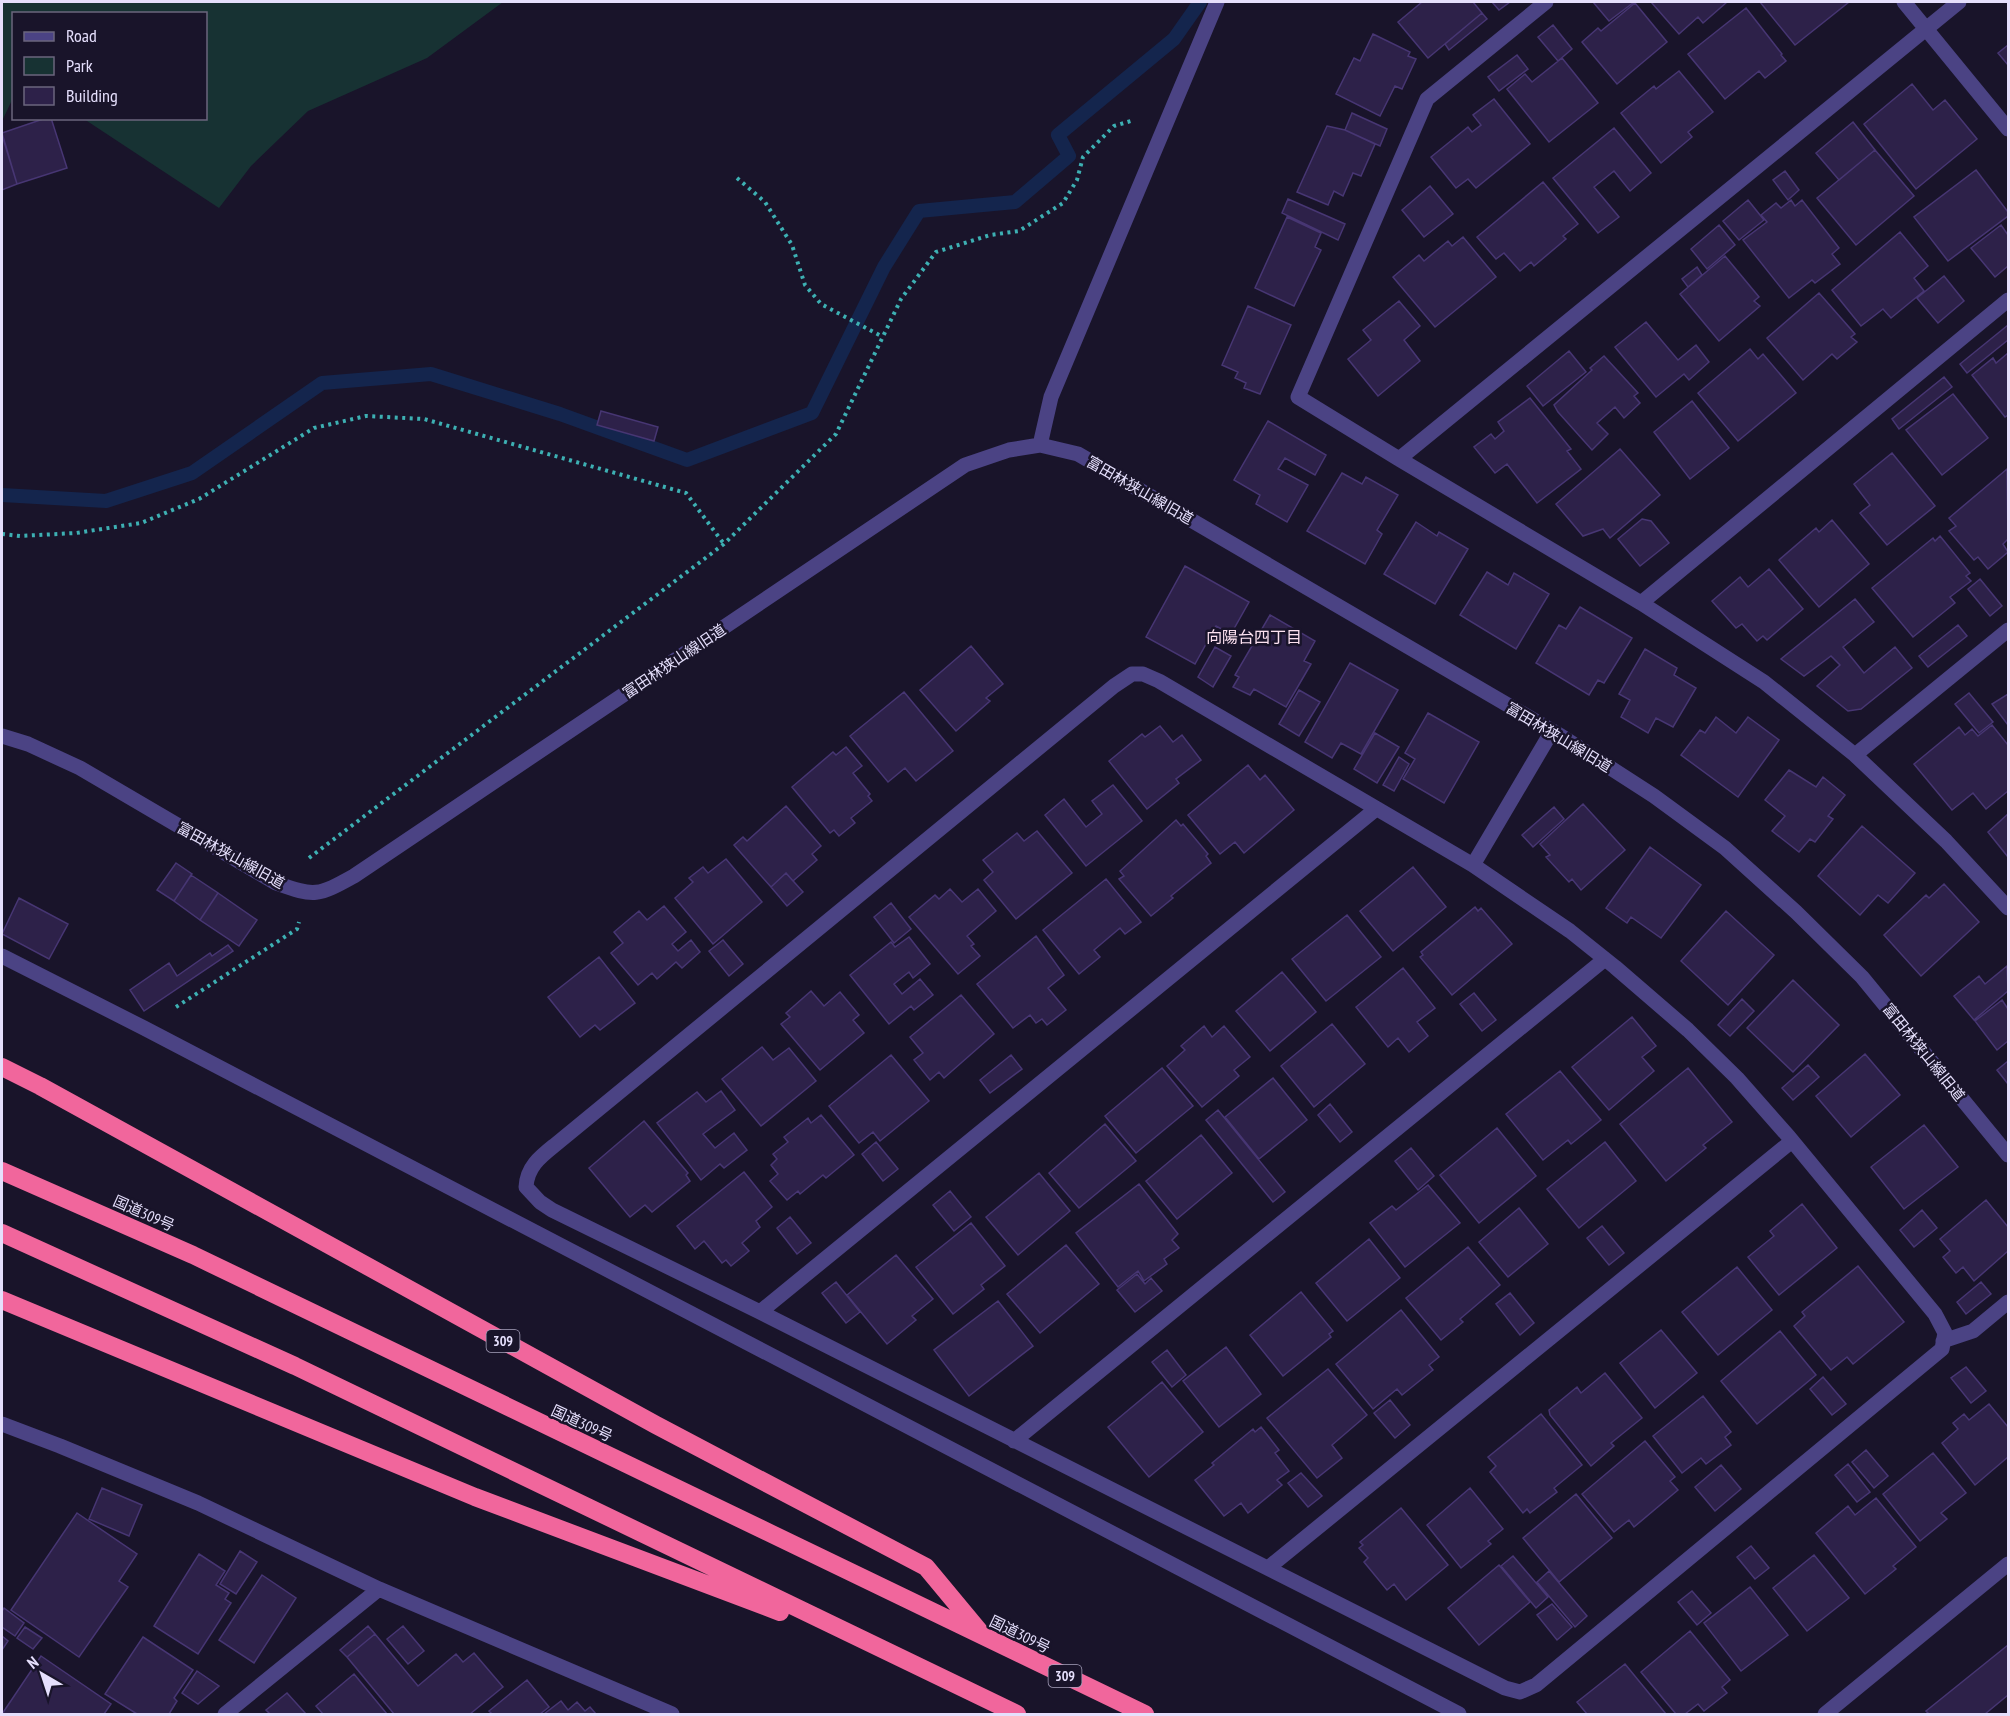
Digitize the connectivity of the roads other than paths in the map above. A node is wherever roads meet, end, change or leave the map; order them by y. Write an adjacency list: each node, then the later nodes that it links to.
1 (1217, 2): 8 (street)
2 (1546, 2): 9 (street)
3 (1904, 2): 5 (street)
4 (1959, 2): 5 (street)
5 (1926, 28): 6 (street); 9 (street)
6 (2008, 129)
7 (2008, 300): 10 (street)
8 (1040, 445): 12 (street, 富田林狭山線旧道); 13 (street, 富田林狭山線旧道)
9 (1399, 459): 10 (street)
10 (1641, 603): 14 (street)
11 (2008, 630): 14 (street)
12 (1552, 731): 16 (street); 22 (street, 富田林狭山線旧道)
13 (2, 736)
14 (1855, 756): 17 (street)
15 (1376, 808): 16 (street); 27 (street); 27 (street)
16 (1473, 865): 19 (street)
17 (2008, 908)
18 (2, 956): 40 (street)
19 (1605, 959): 21 (street); 30 (street)
20 (2, 1067): 34 (highway, 309)
21 (1792, 1141): 28 (street); 32 (street)
22 (2008, 1155)
23 (2, 1171): 34 (highway, 国道309号 / 309)
24 (2, 1233): 35 (highway)
25 (2, 1300): 35 (highway)
26 (2008, 1302): 28 (street)
27 (760, 1312): 30 (street)
28 (1943, 1341): 32 (street)
29 (2, 1425): 33 (street)
30 (1014, 1441): 32 (street)
31 (2008, 1564): 41 (street)
32 (1268, 1568)
33 (380, 1589): 36 (street); 37 (street)
34 (985, 1638): 39 (highway, 国道309号 / 309)
35 (891, 1653): 38 (highway)
36 (225, 1714)
37 (672, 1714)
38 (1017, 1714)
39 (1145, 1714)
40 (1459, 1714)
41 (1825, 1714)

